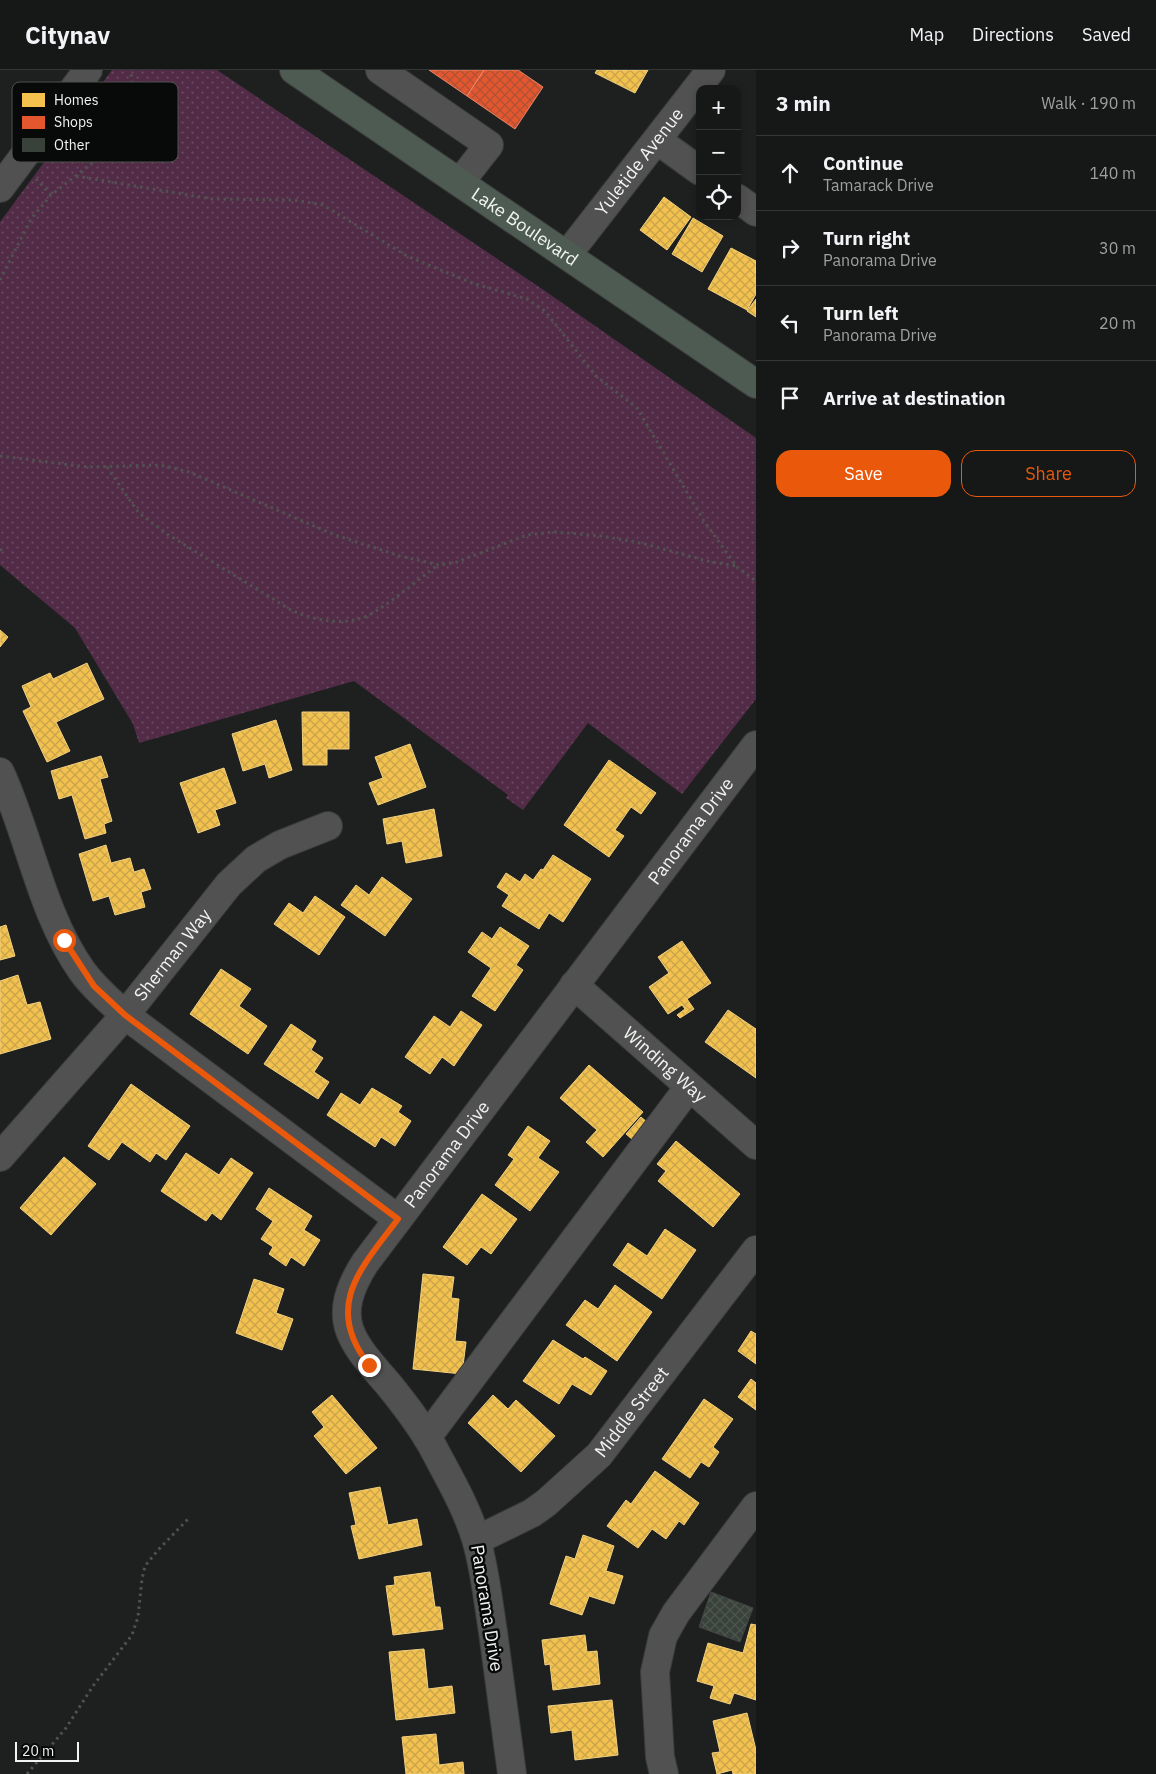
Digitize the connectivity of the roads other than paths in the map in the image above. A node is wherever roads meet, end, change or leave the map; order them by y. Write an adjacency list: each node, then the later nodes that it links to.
1 (88, 70): 5 (street)
2 (380, 70): 9 (street)
3 (711, 70): 6 (street, Yuletide Avenue)
4 (300, 72): 9 (main road, Lake Boulevard)
5 (79, 82)
6 (657, 140): 8 (street); 13 (street, Yuletide Avenue)
7 (19, 162): 10 (street)
8 (696, 168)
9 (460, 182): 13 (main road, Lake Boulevard)
10 (0, 188)
11 (741, 201): 12 (street)
12 (756, 212)
13 (567, 255): 14 (main road, Lake Boulevard)
14 (756, 384)
15 (756, 745): 18 (street, Panorama Drive)
16 (0, 772): 19 (street)
17 (328, 826): 19 (street, Sherman Way)
18 (574, 985): 20 (street, Winding Way); 23 (street, Panorama Drive)
19 (125, 1015): 22 (street, Sherman Way); 23 (street)
20 (689, 1087): 21 (street, Winding Way); 25 (street)
21 (756, 1146)
22 (0, 1157)
23 (398, 1219): 25 (street, Panorama Drive)
24 (756, 1250): 27 (street, Middle Street)
25 (427, 1437): 27 (street, Panorama Drive)
26 (756, 1506): 29 (street)
27 (477, 1540): 28 (street, Panorama Drive)
28 (512, 1774)
29 (664, 1774)

